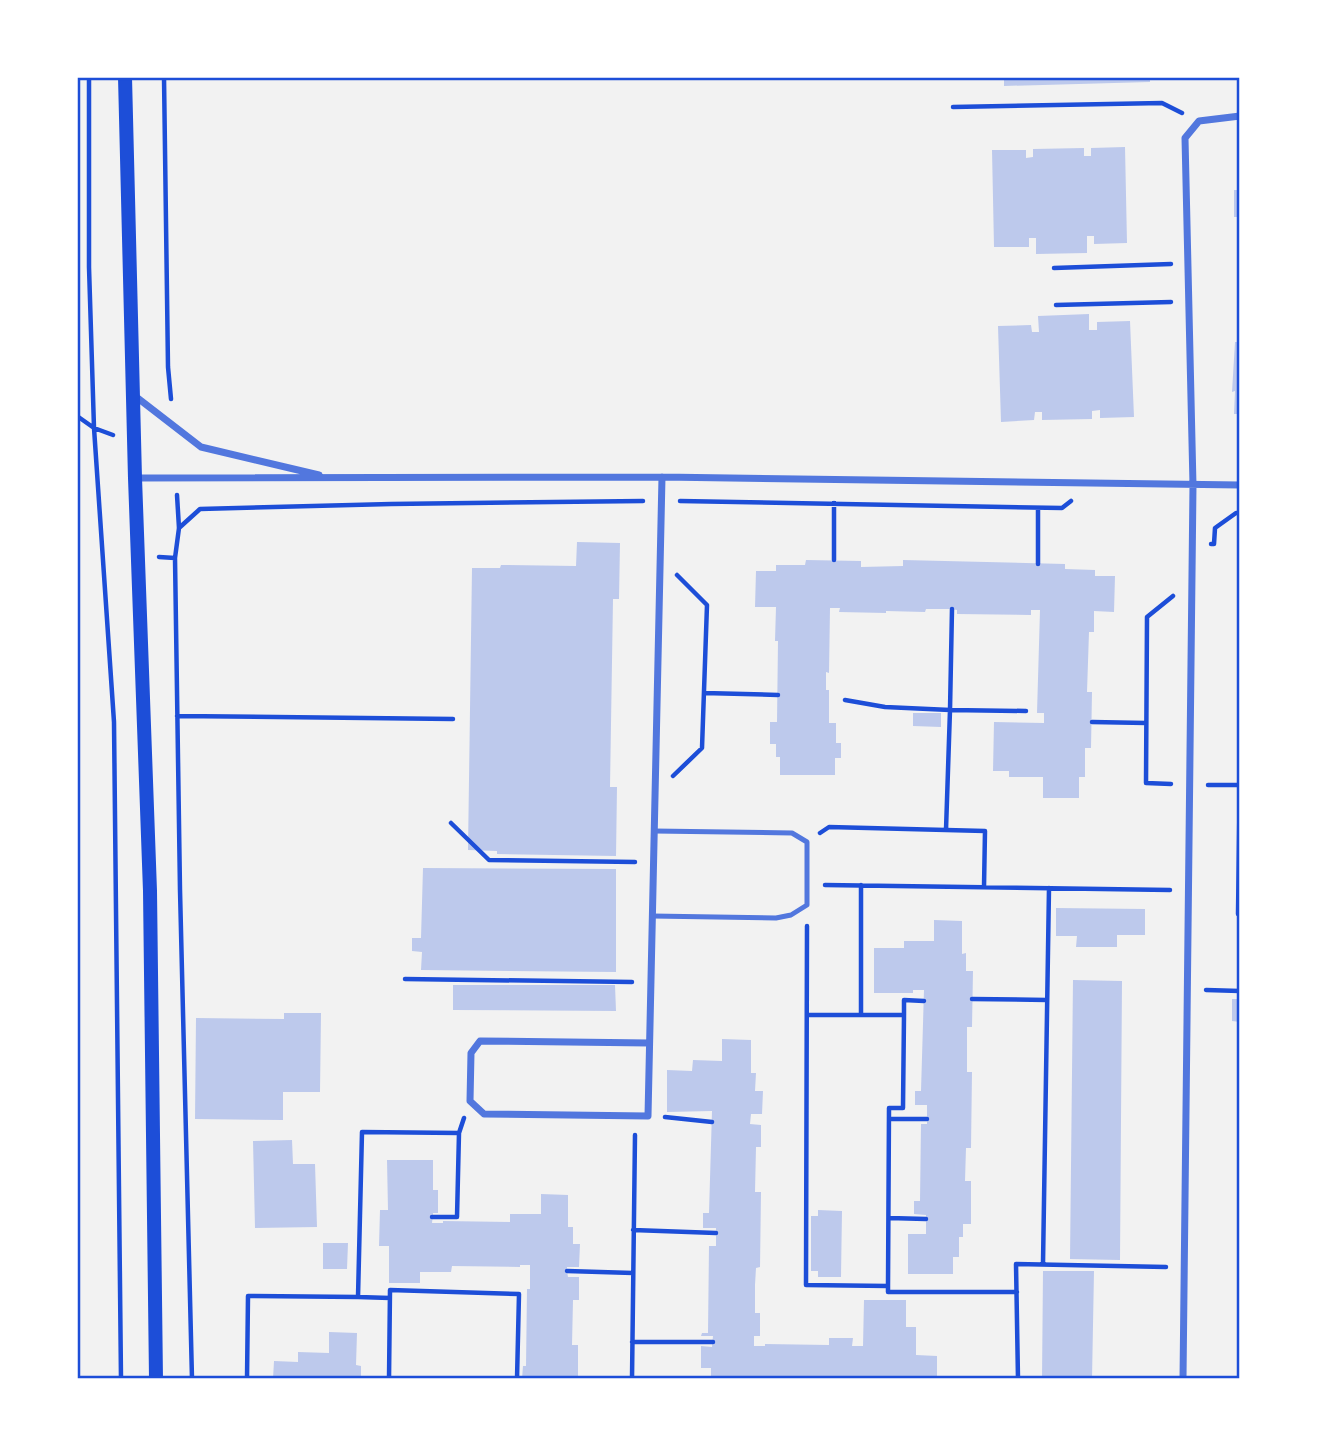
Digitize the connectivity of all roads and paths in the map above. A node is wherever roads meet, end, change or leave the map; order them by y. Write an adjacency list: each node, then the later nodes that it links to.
1 (89, 77): 14 (path)
2 (125, 77): 11 (main road)
3 (164, 77): 13 (path)
4 (953, 107): 6 (path)
5 (1240, 116): 6 (street)
6 (1199, 121): 7 (street)
7 (1189, 263): 8 (path); 9 (street)
8 (1054, 268)
9 (1189, 301): 10 (path); 21 (street)
10 (1056, 305)
11 (135, 396): 13 (street); 15 (main road)
12 (77, 416): 14 (path)
13 (173, 427): 16 (street)
14 (94, 428): 15 (path); 96 (path)
15 (135, 443): 18 (main road)
16 (330, 477): 17 (street); 19 (street)
17 (662, 477): 20 (street); 23 (street)
18 (135, 478): 19 (street); 97 (main road)
19 (177, 479): 27 (path)
20 (1096, 482): 21 (street); 25 (path)
21 (1193, 485): 22 (street); 28 (street)
22 (1240, 485)
23 (662, 501): 24 (path); 27 (path); 29 (street)
24 (834, 503): 25 (path); 30 (path)
25 (1038, 508): 31 (path)
26 (1240, 513): 28 (path)
27 (179, 528): 39 (path)
28 (1193, 544): 32 (street)
29 (660, 558): 34 (path); 46 (street)
30 (834, 560)
31 (1038, 564)
32 (1192, 581): 42 (path); 45 (street)
33 (952, 610): 37 (path)
34 (704, 693): 35 (path); 46 (path)
35 (778, 695)
36 (845, 700): 37 (path)
37 (950, 710): 38 (path); 49 (path)
38 (1026, 711)
39 (177, 716): 40 (path); 98 (path)
40 (453, 719)
41 (1092, 722): 42 (path)
42 (1146, 723): 47 (path)
43 (1240, 767): 44 (path)
44 (1240, 785): 45 (path); 50 (path)
45 (1190, 786): 60 (street)
46 (655, 793): 51 (street)
47 (1171, 797)
48 (451, 823): 53 (path)
49 (946, 830): 52 (path); 57 (path)
50 (1240, 830): 62 (path)
51 (654, 831): 52 (lane); 53 (street)
52 (807, 842): 55 (lane)
53 (653, 863): 63 (street)
54 (1170, 877): 59 (path)
55 (807, 885): 56 (path); 61 (lane)
56 (861, 886): 57 (path); 72 (path)
57 (984, 887): 58 (path)
58 (1049, 888): 59 (path); 69 (path)
59 (1170, 890): 60 (path)
60 (1188, 890): 66 (street)
61 (807, 905): 63 (lane); 71 (path)
62 (1238, 914)
63 (652, 916): 65 (street)
64 (405, 979): 65 (path)
65 (650, 982): 74 (street)
66 (1187, 989): 67 (path); 87 (street)
67 (1240, 991)
68 (972, 999): 69 (path)
69 (1047, 1000): 86 (path)
70 (924, 1001): 73 (path)
71 (807, 1015): 72 (path); 90 (path)
72 (861, 1015): 73 (path)
73 (904, 1015): 77 (path)
74 (649, 1043): 75 (street); 76 (street)
75 (470, 1101): 76 (street); 80 (path)
76 (648, 1115): 79 (path); 84 (path)
77 (889, 1119): 78 (path); 82 (path)
78 (927, 1119)
79 (712, 1122)
80 (459, 1133): 81 (path); 92 (path)
81 (432, 1217)
82 (888, 1218): 83 (path); 90 (path)
83 (926, 1219)
84 (633, 1230): 85 (path); 89 (path)
85 (716, 1233)
86 (1043, 1264): 87 (path); 91 (path)
87 (1184, 1267): 104 (street)
88 (567, 1271): 89 (path)
89 (633, 1273): 94 (path)
90 (888, 1286): 91 (path)
91 (1017, 1293): 103 (path)
92 (358, 1297): 93 (path); 99 (path)
93 (390, 1298): 100 (path); 101 (path)
94 (632, 1342): 95 (path); 102 (path)
95 (713, 1342)
96 (121, 1379)
97 (156, 1379)
98 (192, 1379)
99 (247, 1379)
100 (388, 1379)
101 (517, 1379)
102 (632, 1379)
103 (1018, 1379)
104 (1183, 1379)

